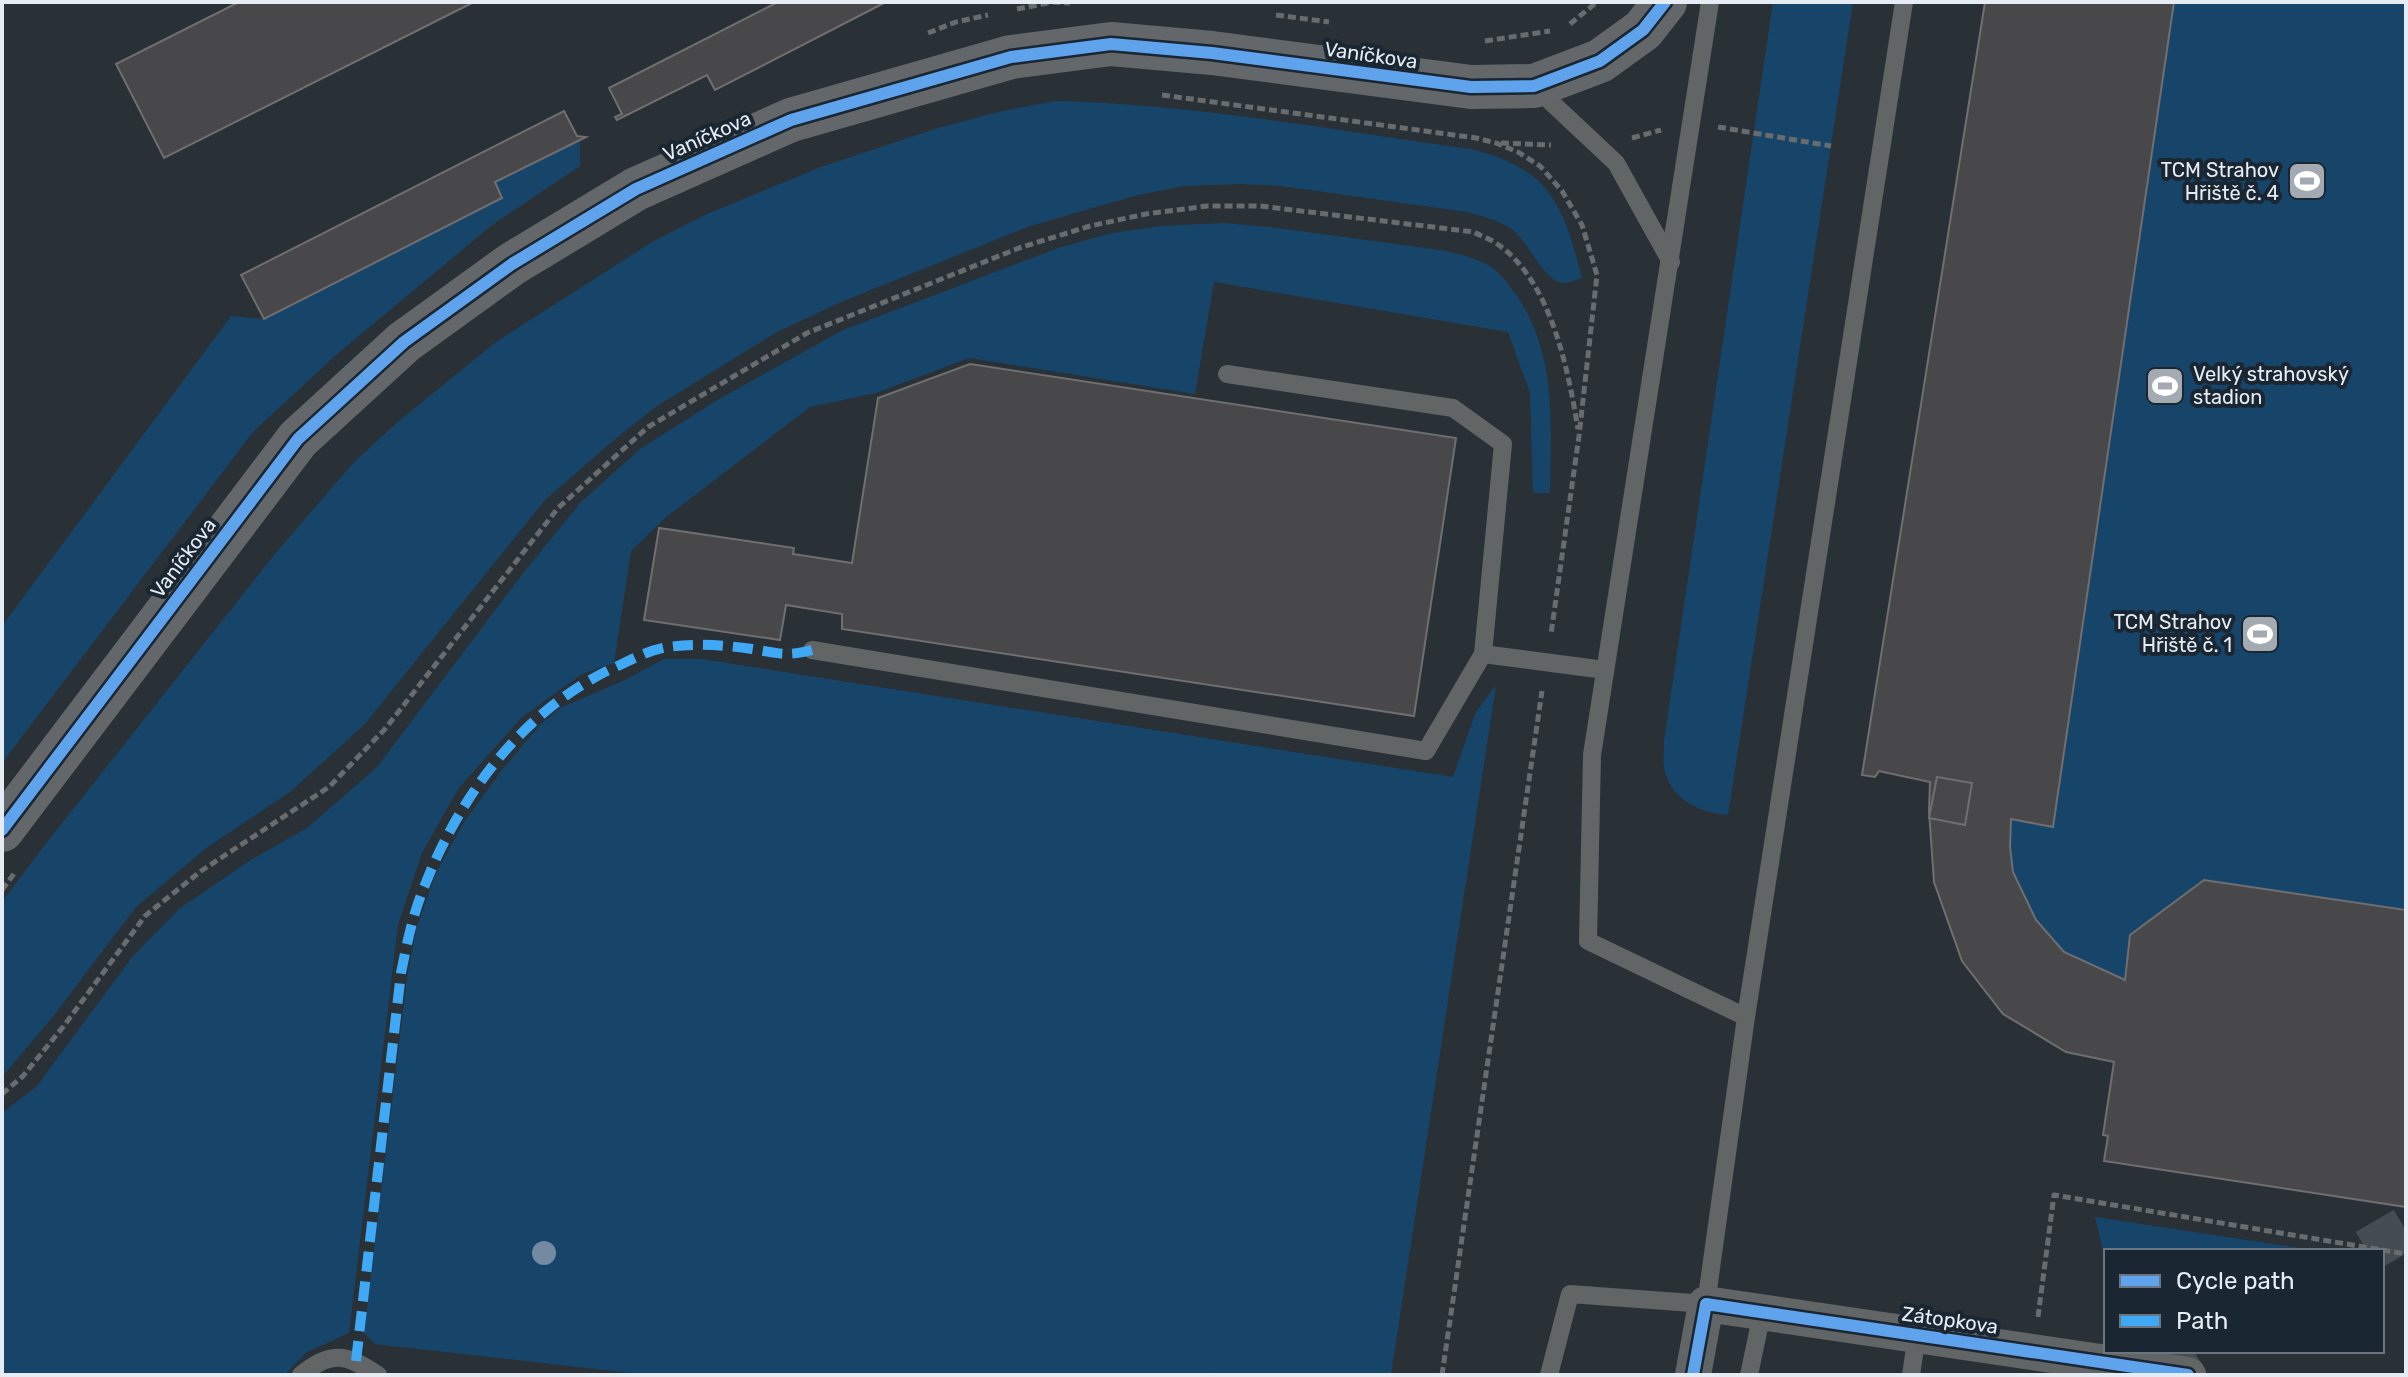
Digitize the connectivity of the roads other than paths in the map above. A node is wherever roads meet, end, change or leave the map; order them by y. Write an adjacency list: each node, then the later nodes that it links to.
1 (1665, 2): 4 (main road, Vaníčkova)
2 (1710, 2): 5 (lane)
3 (1904, 2): 11 (lane)
4 (1534, 86): 5 (lane); 10 (main road, Vaníčkova)
5 (1671, 262): 9 (lane)
6 (1227, 374): 8 (lane)
7 (812, 650): 8 (lane)
8 (1483, 654): 9 (lane)
9 (1605, 670): 11 (lane)
10 (11, 848)
11 (1746, 1017): 12 (lane)
12 (1706, 1304): 13 (street, Zátopkova); 17 (lane); 18 (street)
13 (1762, 1313): 14 (street, Zátopkova); 19 (lane)
14 (1917, 1335): 20 (lane); 21 (street, Zátopkova)
15 (301, 1375): 16 (lane)
16 (378, 1375)
17 (1549, 1375)
18 (1693, 1375)
19 (1749, 1375)
20 (1911, 1375)
21 (2188, 1375)

